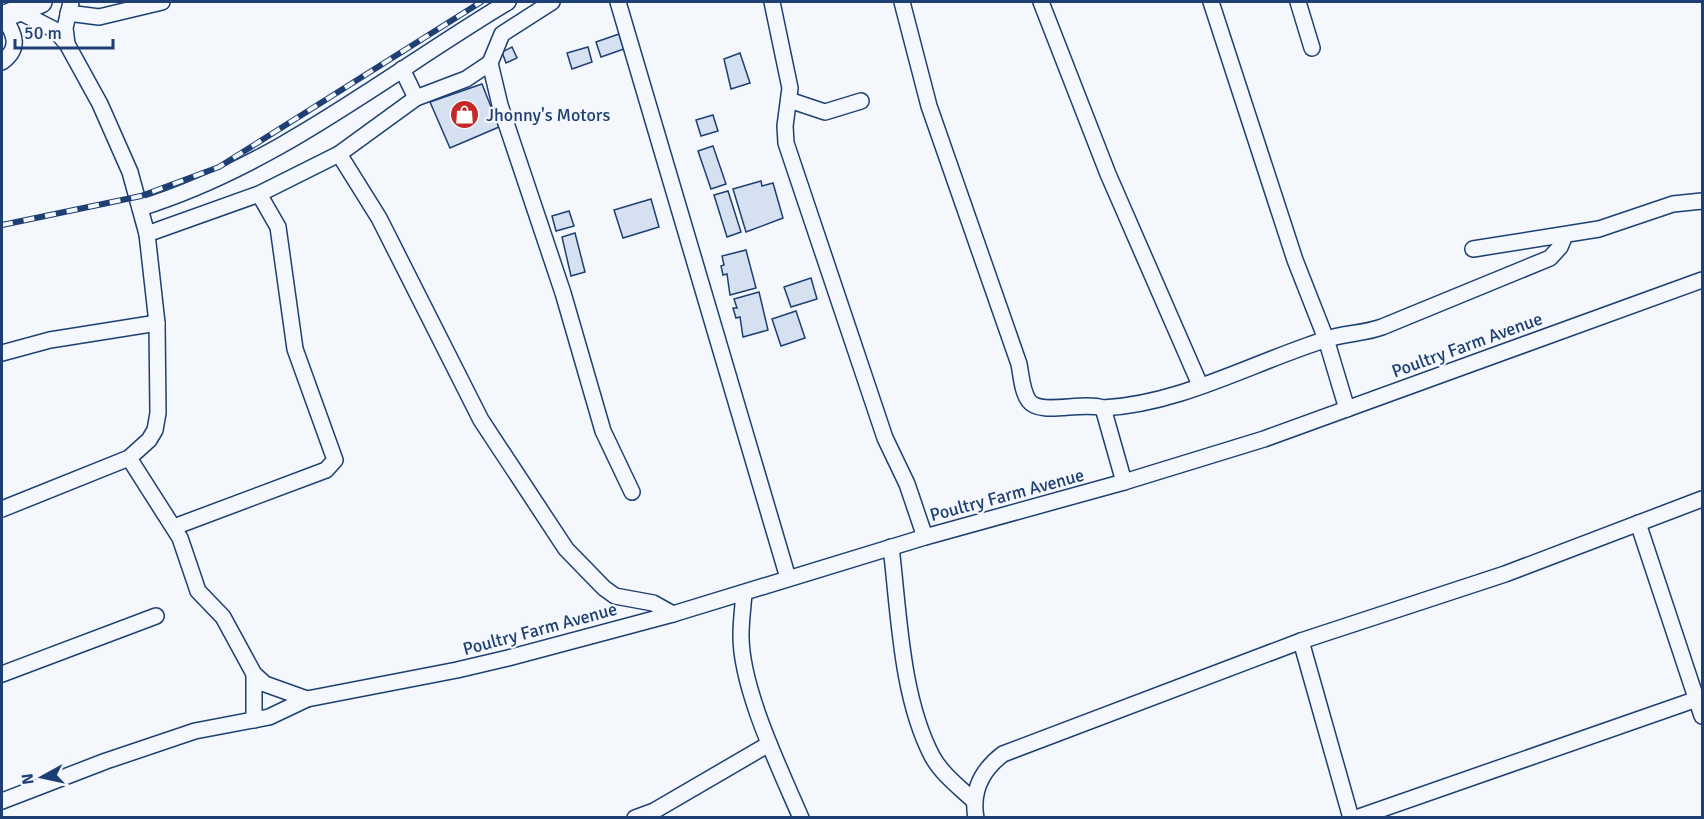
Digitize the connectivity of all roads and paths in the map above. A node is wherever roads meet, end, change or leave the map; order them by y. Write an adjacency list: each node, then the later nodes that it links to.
1 (41, 2): 12 (highway)
2 (162, 2): 11 (street)
3 (508, 2): 13 (street); 18 (street)
4 (552, 2): 13 (street)
5 (618, 2): 45 (street)
6 (772, 2): 20 (street)
7 (902, 2): 34 (street)
8 (1041, 2): 33 (street)
9 (1212, 2): 31 (street)
10 (1298, 2): 15 (street)
11 (69, 7): 14 (street)
12 (8, 15): 14 (street); 16 (street)
13 (520, 21): 17 (street)
14 (67, 44): 25 (street)
15 (1312, 48)
16 (2, 62)
17 (490, 63): 19 (street); 38 (street)
18 (402, 69): 19 (street); 25 (street)
19 (416, 98): 22 (street)
20 (789, 100): 21 (street); 43 (street)
21 (861, 101)
22 (339, 154): 23 (street); 47 (street)
23 (259, 194): 26 (street); 42 (street)
24 (1702, 201): 27 (street)
25 (140, 208): 26 (street)
26 (147, 234): 30 (street)
27 (1565, 235): 28 (street); 31 (street)
28 (1473, 249)
29 (1702, 280): 35 (street, Poultry Farm Avenue)
30 (157, 323): 32 (street); 36 (street)
31 (1326, 339): 33 (street); 35 (street)
32 (2, 353)
33 (1200, 385): 34 (street)
34 (1103, 408): 37 (street)
35 (1347, 410): 37 (street, Poultry Farm Avenue)
36 (129, 458): 40 (street); 42 (street)
37 (1124, 482): 43 (street, Poultry Farm Avenue)
38 (632, 492)
39 (1702, 500): 41 (street)
40 (2, 509)
41 (1638, 523): 49 (street); 53 (street)
42 (174, 528): 51 (street)
43 (925, 537): 44 (street, Poultry Farm Avenue)
44 (891, 547): 45 (street, Poultry Farm Avenue); 57 (street)
45 (788, 578): 46 (street, Poultry Farm Avenue)
46 (744, 593): 47 (street, Poultry Farm Avenue); 56 (street)
47 (673, 614): 52 (street, Poultry Farm Avenue)
48 (156, 616): 50 (street)
49 (1300, 641): 57 (street); 62 (street)
50 (2, 674)
51 (254, 674): 52 (street); 55 (street)
52 (307, 699): 55 (street)
53 (1697, 699): 54 (street); 63 (street)
54 (1702, 716)
55 (254, 720): 58 (street)
56 (769, 744): 59 (street); 60 (street)
57 (973, 800): 61 (street)
58 (2, 801)
59 (636, 818)
60 (801, 818)
61 (976, 818)
62 (1351, 818)
63 (1356, 818)

